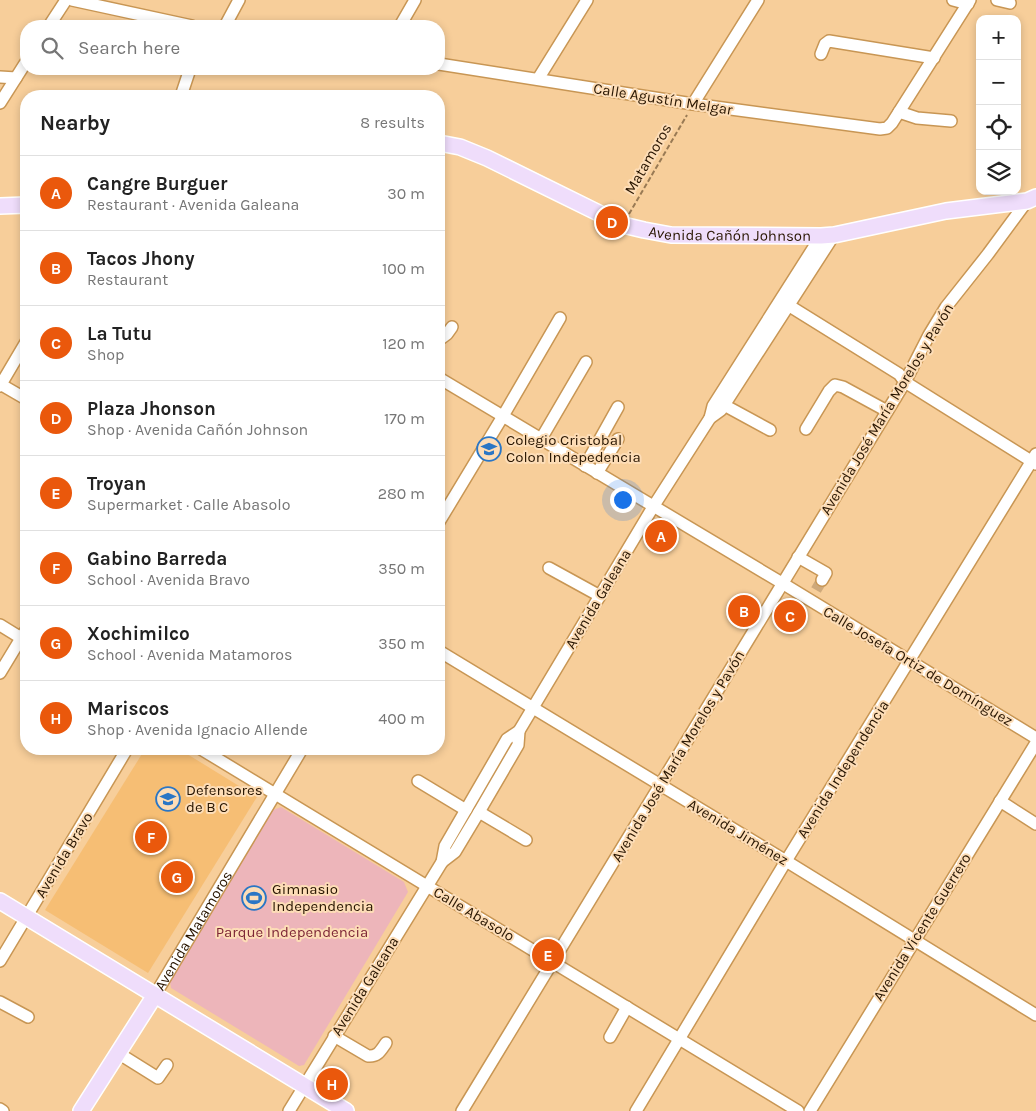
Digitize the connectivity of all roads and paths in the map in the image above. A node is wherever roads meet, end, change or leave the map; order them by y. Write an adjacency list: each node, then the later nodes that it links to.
1 (66, 0): 11 (street)
2 (72, 0): 12 (street)
3 (239, 0): 13 (street)
4 (415, 0): 14 (street)
5 (587, 0): 22 (street)
6 (758, 0): 25 (street)
7 (953, 0): 9 (street)
8 (997, 0): 10 (street)
9 (969, 2): 16 (street)
10 (1010, 3)
11 (53, 20)
12 (164, 20)
13 (228, 20)
14 (403, 20)
15 (822, 54): 16 (street)
16 (934, 58): 26 (street)
17 (445, 65): 22 (street, Calle Agustín Melgar)
18 (20, 72): 21 (street)
19 (188, 75): 23 (street)
20 (0, 77): 21 (street)
21 (16, 78): 24 (street)
22 (538, 79): 25 (street, Calle Agustín Melgar)
23 (183, 90)
24 (0, 103)
25 (693, 104): 26 (street, Calle Agustín Melgar); 33 (path, Matamoros)
26 (900, 112): 27 (street)
27 (951, 122)
28 (445, 144): 33 (main road, Avenida Cañón Johnson)
29 (1009, 197): 30 (main road, Avenida Cañón Johnson); 34 (main road, Avenida Cañón Johnson)
30 (1031, 199): 42 (street, Avenida José María Morelos y Pavón)
31 (20, 205): 32 (main road)
32 (0, 206)
33 (623, 225): 34 (main road, Avenida Cañón Johnson)
34 (828, 235): 35 (street, Avenida Galeana); 49 (street, Avenida Galeana)
35 (788, 305): 42 (street); 45 (street, Avenida Galeana)
36 (560, 318): 48 (street)
37 (452, 327): 38 (street)
38 (445, 335)
39 (20, 352): 43 (street)
40 (586, 362): 52 (street)
41 (445, 382): 48 (street, Calle Josefa Ortiz de Domínguez)
42 (905, 382): 47 (street, Avenida José María Morelos y Pavón); 54 (street)
43 (0, 384): 44 (street)
44 (20, 396)
45 (724, 405): 49 (street, Avenida Galeana); 51 (street)
46 (618, 407): 55 (street)
47 (887, 411): 50 (street); 59 (street, Avenida José María Morelos y Pavón)
48 (503, 416): 52 (street, Calle Josefa Ortiz de Domínguez); 58 (street)
49 (710, 418): 57 (street, Avenida Galeana)
50 (806, 429)
51 (770, 430)
52 (541, 439): 55 (street, Calle Josefa Ortiz de Domínguez)
53 (618, 439): 56 (street)
54 (1034, 460): 68 (street, Avenida Independencia)
55 (585, 466): 56 (street, Calle Josefa Ortiz de Domínguez)
56 (597, 473): 57 (street, Calle Josefa Ortiz de Domínguez)
57 (653, 507): 61 (street, Calle Josefa Ortiz de Domínguez); 62 (street, Avenida Galeana)
58 (445, 512)
59 (798, 557): 61 (street, Avenida José María Morelos y Pavón); 63 (street)
60 (549, 568): 62 (street)
61 (782, 583): 63 (street, Calle Josefa Ortiz de Domínguez); 78 (street, Avenida José María Morelos y Pavón)
62 (600, 596): 70 (street, Avenida Galeana)
63 (810, 600): 68 (street, Calle Josefa Ortiz de Domínguez)
64 (0, 625): 65 (street)
65 (20, 634)
66 (20, 643): 69 (street)
67 (445, 654): 70 (street, Avenida Jiménez)
68 (910, 660): 72 (street, Calle Josefa Ortiz de Domínguez); 85 (street, Avenida Independencia)
69 (0, 673)
70 (534, 707): 71 (street, Avenida Galeana); 78 (street, Avenida Jiménez)
71 (520, 731): 81 (street, Avenida Galeana); 82 (street, Avenida Galeana)
72 (1036, 738)
73 (1036, 743): 80 (street, Avenida Vicente Guerrero)
74 (123, 755): 89 (street, Avenida Bravo)
75 (210, 755): 79 (street, Calle Abasolo)
76 (298, 755): 79 (street, Avenida Matamoros)
77 (418, 781): 81 (street)
78 (661, 784): 85 (street, Avenida Jiménez); 92 (street, Avenida José María Morelos y Pavón)
79 (274, 794): 87 (street, Calle Abasolo); 93 (street, Avenida Matamoros)
80 (1000, 801): 83 (street); 90 (street, Avenida Vicente Guerrero)
81 (466, 810): 86 (street, Avenida Galeana)
82 (479, 812): 84 (street); 86 (street, Avenida Galeana)
83 (1036, 824)
84 (526, 840)
85 (786, 861): 90 (street, Avenida Jiménez); 100 (street, Avenida Independencia)
86 (442, 862): 87 (street, Avenida Galeana)
87 (427, 886): 92 (street, Calle Abasolo); 98 (street, Avenida Galeana)
88 (0, 901): 89 (main road)
89 (27, 917): 91 (street, Avenida Bravo); 93 (main road)
90 (914, 940): 96 (street, Avenida Jiménez); 111 (street, Avenida Vicente Guerrero)
91 (0, 961)
92 (552, 961): 95 (street, Calle Abasolo); 108 (street, Avenida José María Morelos y Pavón)
93 (155, 995): 102 (main road, Avenida Matamoros); 104 (main road)
94 (0, 1002): 97 (street)
95 (627, 1007): 99 (street); 100 (street, Calle Abasolo)
96 (1036, 1015)
97 (28, 1017)
98 (334, 1036): 101 (street); 104 (street, Avenida Galeana)
99 (610, 1037)
100 (680, 1039): 109 (street, Avenida Independencia); 110 (street, Calle Abasolo)
101 (386, 1043)
102 (118, 1053): 103 (street); 105 (main road, Avenida Matamoros)
103 (167, 1065)
104 (304, 1086): 106 (street, Avenida Galeana); 107 (main road)
105 (81, 1111)
106 (289, 1111)
107 (346, 1111)
108 (462, 1111)
109 (636, 1111)
110 (798, 1111)
111 (810, 1111)

